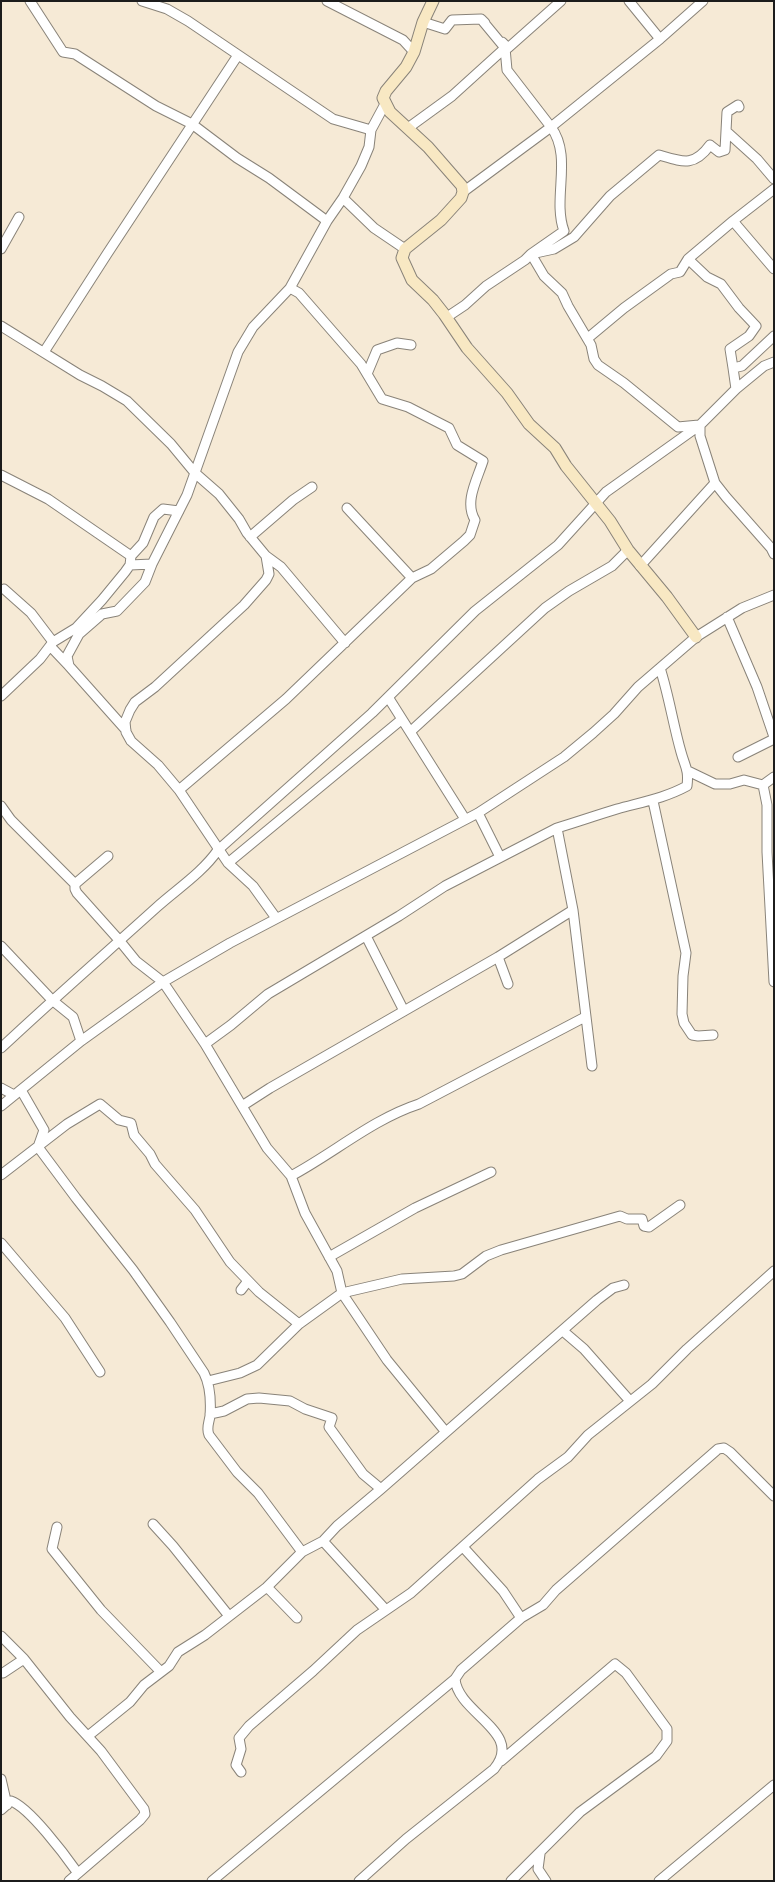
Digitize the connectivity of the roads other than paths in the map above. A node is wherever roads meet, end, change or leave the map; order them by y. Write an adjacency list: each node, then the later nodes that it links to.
1 (30, 1): 18 (street)
2 (142, 1): 15 (street)
3 (327, 1): 12 (street)
4 (433, 1): 9 (street)
5 (561, 1): 8 (street)
6 (629, 1): 11 (street)
7 (703, 1): 11 (street)
8 (481, 19): 9 (street); 13 (street)
9 (423, 22): 10 (street)
10 (418, 35): 12 (street); 14 (street)
11 (660, 38): 19 (street)
12 (402, 40): 14 (street)
13 (505, 48): 19 (street); 20 (street)
14 (414, 52): 16 (street)
15 (238, 55): 18 (street); 21 (street)
16 (385, 104): 20 (street); 21 (street)
17 (739, 107): 22 (street)
18 (192, 124): 28 (street); 41 (street)
19 (552, 127): 25 (street); 32 (street)
20 (408, 128): 25 (street)
21 (371, 130): 26 (street)
22 (726, 131): 23 (street); 32 (street)
23 (774, 179)
24 (774, 189): 29 (street)
25 (463, 192): 31 (street)
26 (343, 198): 28 (street); 31 (street)
27 (19, 217): 30 (street)
28 (327, 221): 35 (street)
29 (733, 221): 33 (street); 34 (street)
30 (1, 249)
31 (404, 250): 36 (street)
32 (531, 254): 36 (street); 39 (street)
33 (688, 259): 39 (street); 43 (street)
34 (774, 269)
35 (290, 288): 44 (street); 47 (street)
36 (447, 317): 51 (street)
37 (1, 326): 41 (street)
38 (774, 336): 43 (street)
39 (588, 338): 46 (street)
40 (412, 345): 44 (street)
41 (44, 352): 47 (street)
42 (774, 362): 45 (street)
43 (733, 368): 45 (street)
44 (367, 374): 61 (street)
45 (736, 388): 46 (street)
46 (700, 425): 49 (street); 51 (street)
47 (194, 473): 53 (street); 54 (street)
48 (1, 475): 58 (street)
49 (715, 483): 55 (street); 60 (street)
50 (312, 487): 54 (street)
51 (595, 503): 56 (street); 71 (street)
52 (347, 508): 61 (street)
53 (179, 511): 58 (street); 59 (street)
54 (250, 537): 57 (street)
55 (773, 549)
56 (628, 550): 60 (street); 74 (street)
57 (266, 556): 66 (street); 73 (street)
58 (130, 560): 59 (street); 67 (street)
59 (152, 564): 68 (street)
60 (640, 566): 65 (street)
61 (412, 578): 66 (street)
62 (4, 589): 67 (street)
63 (774, 595): 64 (street)
64 (727, 617): 65 (street); 75 (street)
65 (696, 637): 69 (street)
66 (345, 642): 80 (street)
67 (52, 644): 68 (street); 70 (street)
68 (70, 666): 73 (street)
69 (660, 668): 77 (street); 83 (street)
70 (1, 696)
71 (388, 697): 72 (street); 86 (street)
72 (401, 720): 74 (street); 89 (street)
73 (126, 730): 80 (street)
74 (410, 732): 84 (street)
75 (774, 738): 76 (street)
76 (738, 757)
77 (688, 772): 79 (street); 81 (street)
78 (774, 777): 79 (street)
79 (763, 785): 98 (street)
80 (180, 790): 86 (street)
81 (653, 801): 85 (street); 103 (street)
82 (1, 806): 90 (street)
83 (478, 813): 84 (street); 88 (street)
84 (465, 819): 92 (street)
85 (557, 828): 88 (street); 91 (street)
86 (218, 850): 89 (street); 94 (street)
87 (108, 856): 90 (street)
88 (500, 857): 93 (street)
89 (228, 863): 92 (street)
90 (75, 884): 94 (street)
91 (573, 910): 96 (street); 102 (street)
92 (276, 918): 97 (street)
93 (366, 936): 101 (street); 105 (street)
94 (120, 940): 97 (street); 100 (street)
95 (1, 946): 100 (street)
96 (498, 957): 99 (street); 101 (street)
97 (163, 982): 104 (street); 105 (street)
98 (774, 982)
99 (508, 984)
100 (52, 1000): 104 (street); 106 (street)
101 (404, 1011): 111 (street)
102 (585, 1018): 107 (street); 115 (street)
103 (713, 1035)
104 (81, 1040): 109 (street)
105 (205, 1044): 111 (street)
106 (1, 1048)
107 (592, 1066)
108 (1, 1088): 109 (street)
109 (18, 1092): 110 (street); 112 (street)
110 (1, 1106)
111 (242, 1106): 115 (street)
112 (38, 1147): 114 (street); 120 (street); 127 (street)
113 (491, 1172): 118 (street)
114 (1, 1175)
115 (291, 1176): 118 (street)
116 (680, 1205): 123 (street)
117 (1, 1243): 126 (street)
118 (329, 1257): 123 (street)
119 (774, 1271): 128 (street)
120 (248, 1281): 122 (street); 124 (street)
121 (624, 1285): 125 (street)
122 (241, 1290)
123 (342, 1293): 124 (street); 130 (street)
124 (298, 1324): 127 (street)
125 (563, 1331): 128 (street); 130 (street)
126 (100, 1372)
127 (208, 1381): 129 (street)
128 (630, 1401): 136 (street)
129 (210, 1414): 131 (street); 137 (street)
130 (445, 1431): 131 (street)
131 (381, 1489): 135 (street)
132 (774, 1496): 142 (street)
133 (153, 1524): 140 (street)
134 (57, 1527): 145 (street)
135 (323, 1541): 137 (street); 139 (street)
136 (463, 1546): 139 (street); 142 (street)
137 (302, 1552): 138 (street)
138 (267, 1587): 140 (street); 141 (street)
139 (385, 1610): 150 (street)
140 (230, 1616): 145 (street)
141 (297, 1618)
142 (521, 1618): 147 (street)
143 (1, 1636): 144 (street)
144 (24, 1659): 146 (street); 148 (street)
145 (161, 1672): 148 (street)
146 (3, 1673)
147 (454, 1679): 149 (street); 157 (street)
148 (88, 1736): 155 (street)
149 (499, 1763): 154 (street); 158 (street)
150 (241, 1772)
151 (1, 1780): 153 (street)
152 (774, 1785): 161 (street)
153 (4, 1807): 155 (street)
154 (540, 1854): 159 (street); 160 (street)
155 (77, 1872): 156 (street)
156 (69, 1881)
157 (212, 1881)
158 (359, 1881)
159 (511, 1881)
160 (546, 1881)
161 (659, 1881)

